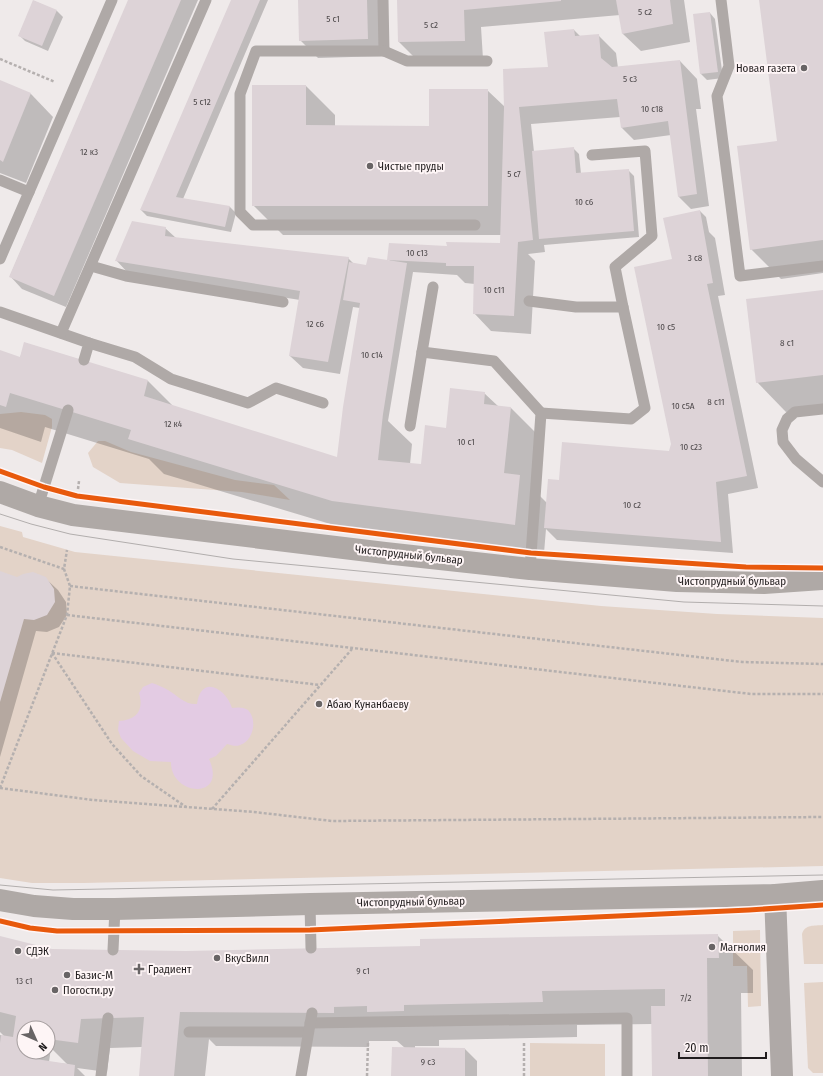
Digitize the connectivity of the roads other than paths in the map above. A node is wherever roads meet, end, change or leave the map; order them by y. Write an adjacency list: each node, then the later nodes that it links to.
1 (112, 0): 9 (lane)
2 (206, 0): 12 (lane)
3 (383, 0): 5 (lane)
4 (721, 0): 13 (lane)
5 (384, 51): 6 (lane); 10 (lane)
6 (487, 61)
7 (592, 155): 17 (lane)
8 (0, 180): 9 (lane)
9 (29, 192): 11 (lane)
10 (475, 225)
11 (0, 259)
12 (91, 266): 16 (lane); 19 (lane)
13 (823, 266)
14 (432, 287): 21 (lane)
15 (529, 301): 17 (lane)
16 (283, 302)
17 (623, 307): 26 (lane)
18 (0, 312): 19 (lane)
19 (61, 333): 20 (lane)
20 (90, 343): 22 (lane); 23 (lane)
21 (422, 352): 26 (lane); 27 (lane)
22 (84, 360)
23 (323, 403)
24 (823, 408): 28 (lane)
25 (68, 410): 30 (lane)
26 (541, 412): 31 (lane)
27 (410, 426)
28 (823, 482)
29 (0, 492): 30 (main road, Чистопрудный бульвар)
30 (38, 506): 31 (main road, Чистопрудный бульвар)
31 (530, 569): 32 (main road, Чистопрудный бульвар)
32 (823, 579)
33 (823, 891): 34 (main road, Чистопрудный бульвар)
34 (774, 894): 36 (main road, Чистопрудный бульвар); 46 (street)
35 (0, 900): 37 (main road, Чистопрудный бульвар)
36 (310, 904): 37 (main road, Чистопрудный бульвар); 38 (lane)
37 (115, 909): 39 (lane)
38 (311, 948)
39 (113, 950)
40 (108, 1018): 43 (lane)
41 (310, 1023): 42 (lane); 44 (lane); 45 (lane)
42 (189, 1032)
43 (101, 1076)
44 (301, 1076)
45 (627, 1076)
46 (782, 1076)

